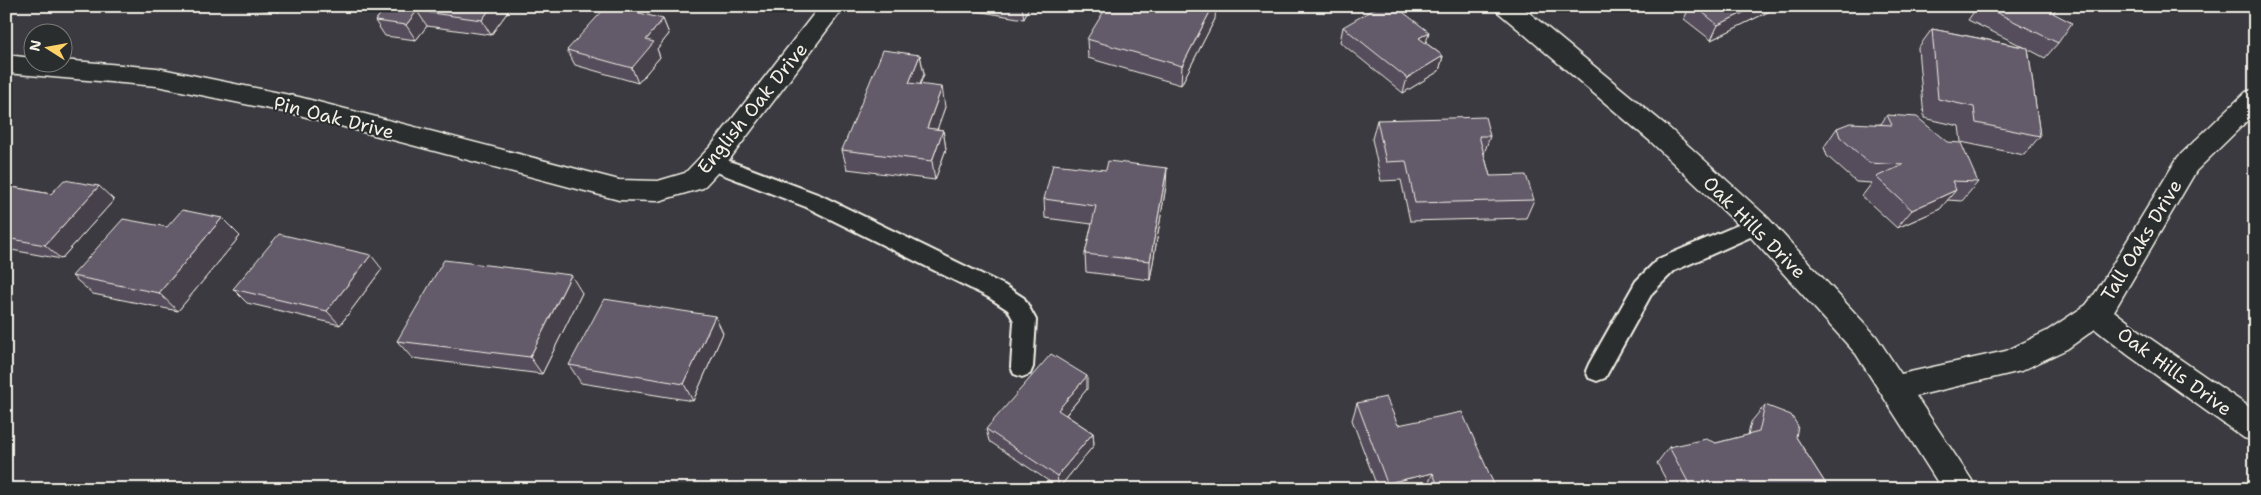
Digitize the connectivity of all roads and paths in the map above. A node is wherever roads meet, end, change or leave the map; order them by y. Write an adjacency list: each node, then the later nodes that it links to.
1 (833, 6): 5 (street, English Oak Drive)
2 (1506, 6): 7 (street, Oak Hills Drive)
3 (6, 64): 6 (street, Pin Oak Drive)
4 (2255, 98): 8 (street, Tall Oaks Drive)
5 (711, 162): 6 (street, English Oak Drive); 9 (lane)
6 (658, 191)
7 (1757, 225): 10 (lane); 11 (street, Oak Hills Drive)
8 (2096, 312): 11 (street, Tall Oaks Drive); 12 (street, Oak Hills Drive)
9 (1022, 367)
10 (1597, 371)
11 (1895, 388): 13 (street, Oak Hills Drive)
12 (2255, 428)
13 (1960, 489)

